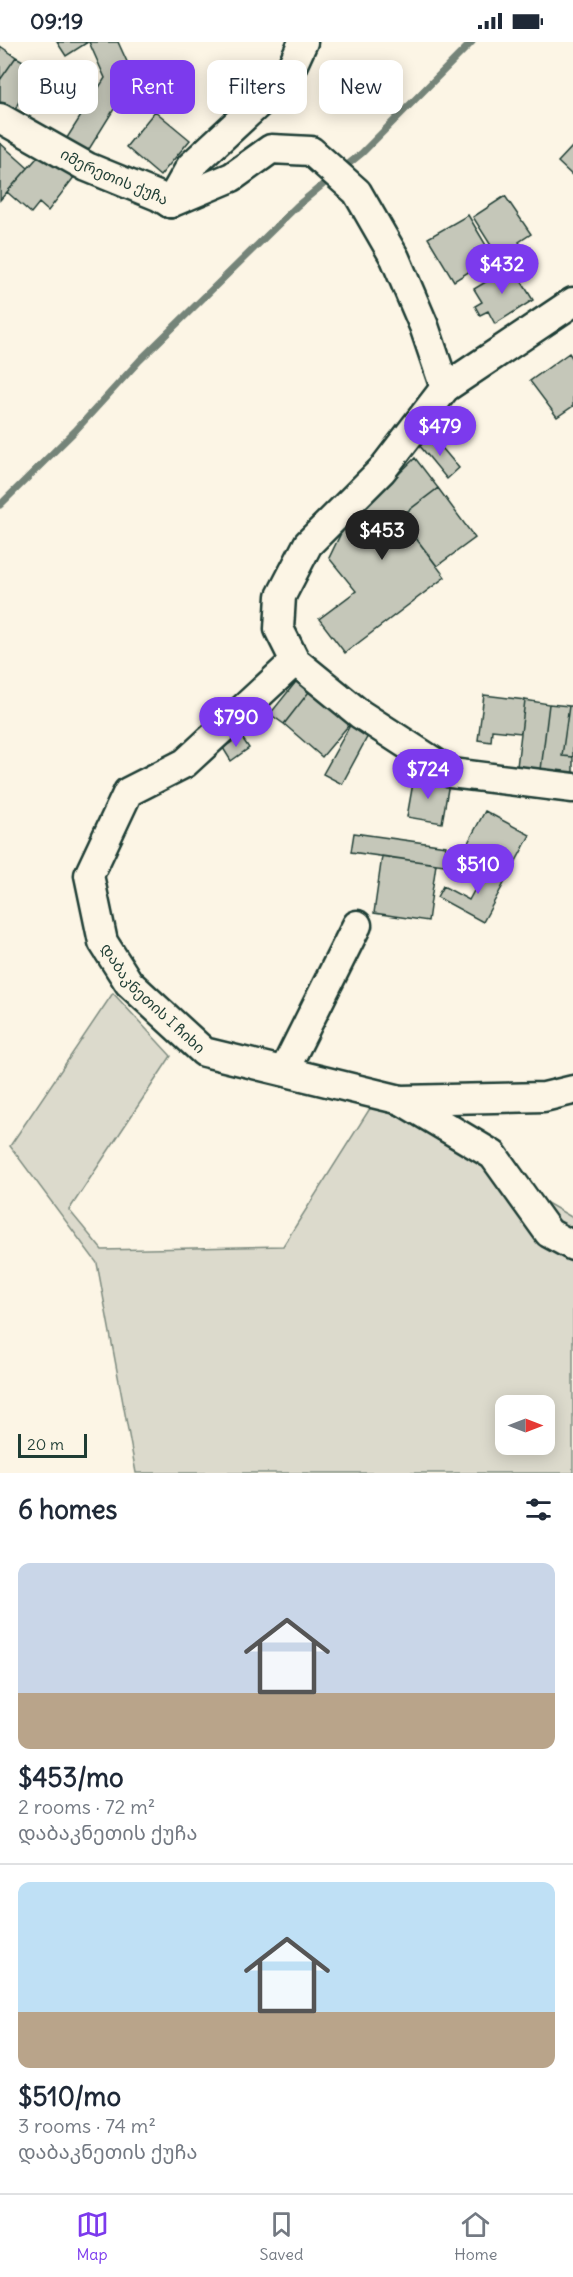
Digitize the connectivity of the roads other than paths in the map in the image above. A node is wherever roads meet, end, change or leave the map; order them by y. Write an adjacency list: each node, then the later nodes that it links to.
1 (303, 42): 3 (street, იმერეთის ქუჩა)
2 (0, 118): 3 (street, იმერეთის ქუჩა)
3 (170, 203): 5 (street)
4 (573, 302): 5 (street)
5 (445, 388): 6 (street)
6 (295, 661): 7 (street); 9 (street, დაბაკნეთის I ჩიხი)
7 (573, 789)
8 (357, 925): 9 (street)
9 (284, 1071): 11 (street, დაბაკნეთის I ჩიხი)
10 (573, 1090): 11 (street, დაბაკნეთის I ჩიხი)
11 (401, 1100): 12 (street)
12 (573, 1246)

